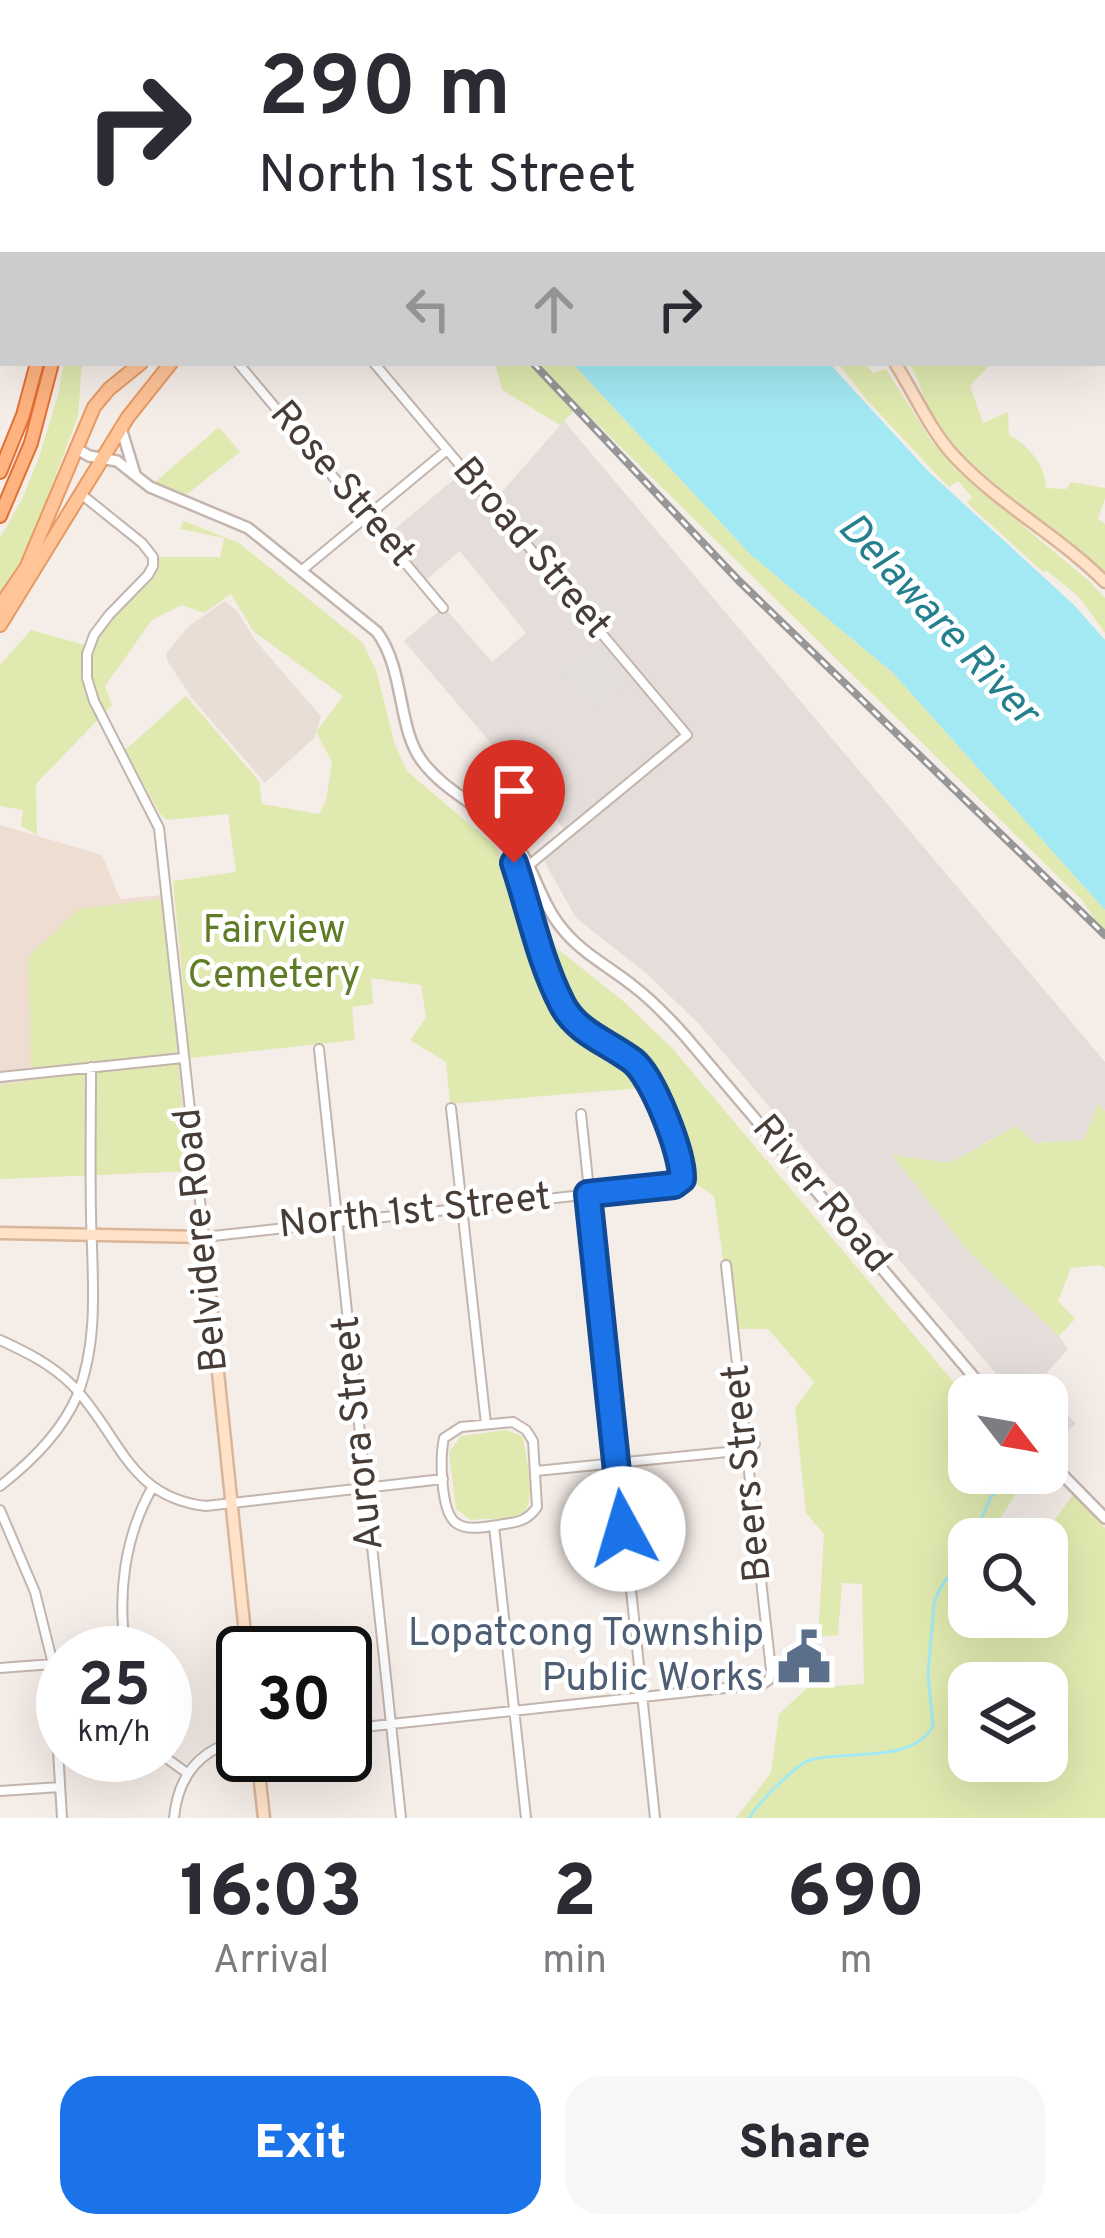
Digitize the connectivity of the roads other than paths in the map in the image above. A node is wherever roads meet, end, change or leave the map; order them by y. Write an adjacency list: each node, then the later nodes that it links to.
1 (37, 366): 14 (highway)
2 (51, 366): 18 (highway)
3 (137, 366): 8 (main road)
4 (169, 366): 9 (main road)
5 (241, 366): 19 (street, Rose Street)
6 (377, 366): 12 (street, Broad Street)
7 (897, 366): 21 (main road)
8 (115, 384): 9 (main road); 11 (main road)
9 (133, 410): 10 (main road)
10 (121, 428): 13 (main road); 15 (street)
11 (77, 449): 13 (street); 16 (main road)
12 (447, 450): 19 (street); 26 (street, Broad Street)
13 (103, 459): 15 (street); 17 (main road)
14 (0, 472)
15 (135, 474): 20 (street)
16 (56, 496): 17 (main road); 22 (main road)
17 (77, 500): 24 (main road); 28 (street, Belvidere Road)
18 (0, 516)
19 (367, 517): 20 (street); 23 (street, Rose Street)
20 (301, 572): 25 (street)
21 (1105, 582)
22 (0, 607)
23 (443, 608)
24 (0, 625)
25 (513, 839): 26 (street, River Road); 33 (street, North 1st Street)
26 (528, 866): 41 (street, River Road)
27 (319, 1048): 35 (street, Aurora Street)
28 (183, 1058): 29 (street); 38 (street, Belvidere Road)
29 (91, 1067): 30 (street); 37 (street)
30 (0, 1077)
31 (451, 1108): 34 (street)
32 (581, 1114): 33 (street)
33 (588, 1194): 34 (street, North 1st Street); 45 (street)
34 (461, 1208): 35 (street, North 1st Street); 43 (street)
35 (338, 1222): 38 (street, North 1st Street); 51 (street, Aurora Street)
36 (0, 1233): 37 (main road, North 1st Street)
37 (91, 1234): 38 (main road, North 1st Street); 42 (street)
38 (204, 1238): 52 (main road, Belvidere Road)
39 (726, 1265): 44 (street, Beers Street)
40 (0, 1340): 42 (street)
41 (971, 1374)
42 (78, 1392): 49 (street); 50 (street)
43 (486, 1424): 46 (street); 47 (street)
44 (751, 1447): 45 (street); 61 (street, Beers Street)
45 (616, 1462): 46 (street); 61 (street)
46 (536, 1471): 55 (street)
47 (443, 1479): 51 (street); 55 (street)
48 (1068, 1480): 54 (street)
49 (0, 1486)
50 (152, 1488): 52 (street); 57 (street)
51 (366, 1488): 52 (street); 63 (street, Aurora Street)
52 (232, 1502): 58 (main road, Belvidere Road)
53 (0, 1510): 56 (street)
54 (1105, 1518)
55 (494, 1526): 62 (street)
56 (43, 1626)
57 (124, 1626)
58 (244, 1626)
59 (36, 1665): 60 (street)
60 (0, 1668)
61 (640, 1697): 62 (street); 75 (street)
62 (514, 1711): 63 (street); 74 (street)
63 (391, 1724): 64 (street); 73 (street, Aurora Street)
64 (372, 1726)
65 (60, 1782): 68 (street)
66 (184, 1782): 71 (street)
67 (260, 1782): 72 (main road)
68 (60, 1787): 69 (street); 70 (street)
69 (0, 1791)
70 (62, 1818)
71 (174, 1818)
72 (264, 1818)
73 (401, 1818)
74 (526, 1818)
75 (655, 1818)

